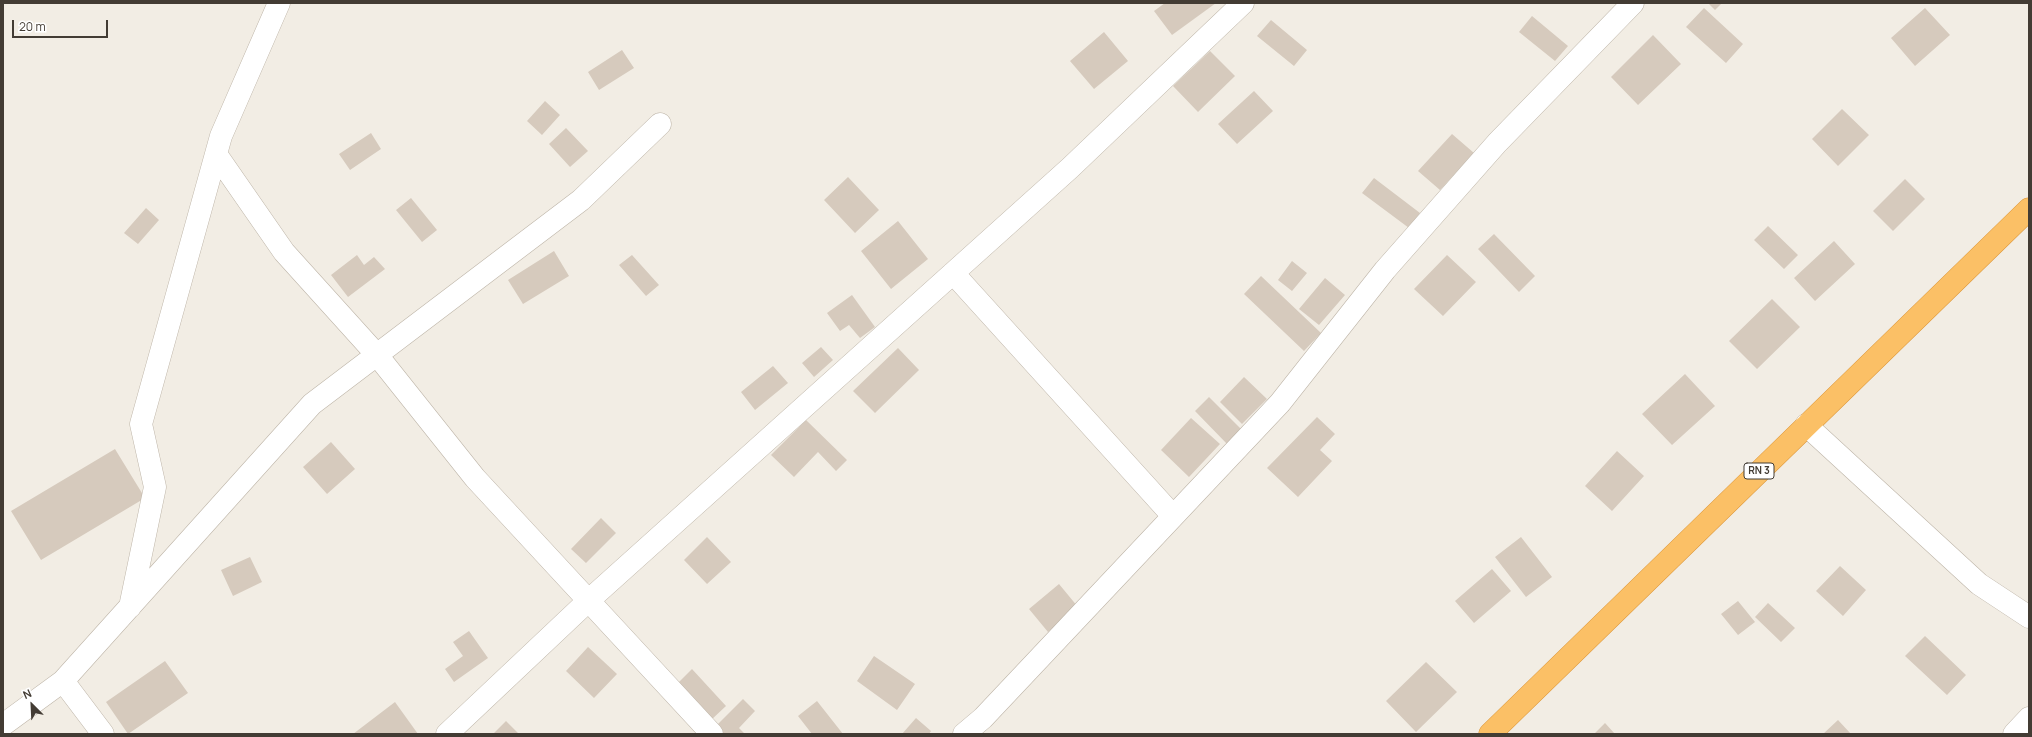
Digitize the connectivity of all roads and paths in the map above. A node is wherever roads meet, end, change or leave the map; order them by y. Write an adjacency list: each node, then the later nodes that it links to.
1 (279, 3): 5 (street)
2 (1243, 3): 7 (street)
3 (1633, 3): 10 (street)
4 (660, 124): 8 (street)
5 (216, 154): 8 (street); 12 (street)
6 (2029, 209): 9 (highway, RN 3)
7 (953, 274): 10 (street); 11 (street)
8 (377, 355): 11 (street); 12 (street)
9 (1806, 425): 13 (street); 21 (highway, RN 3)
10 (1173, 516): 20 (street)
11 (588, 601): 18 (street); 19 (street)
12 (129, 608): 14 (street)
13 (2029, 617)
14 (63, 681): 16 (street); 17 (street)
15 (2029, 718): 22 (street)
16 (3, 725)
17 (103, 734)
18 (447, 734)
19 (712, 734)
20 (964, 734)
21 (1490, 734)
22 (2014, 734)

